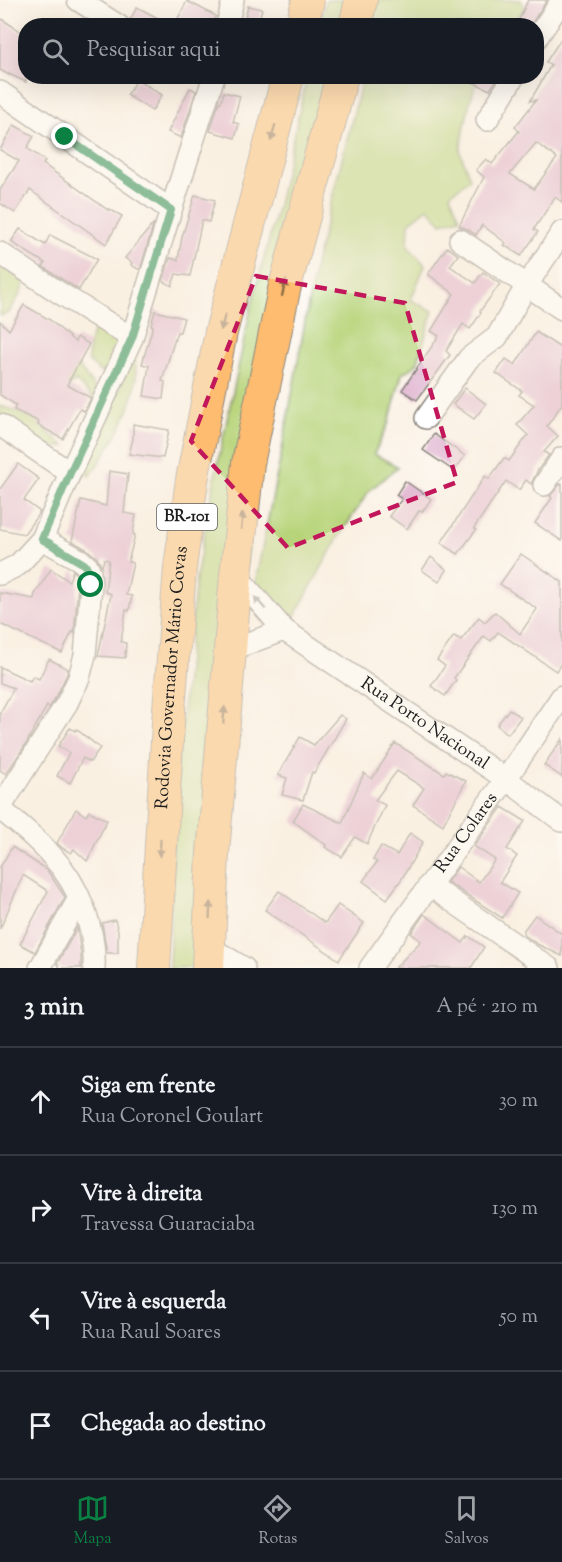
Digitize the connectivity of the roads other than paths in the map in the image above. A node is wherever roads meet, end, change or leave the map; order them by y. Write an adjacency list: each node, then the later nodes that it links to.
1 (78, 0): 6 (street)
2 (233, 0): 7 (street)
3 (308, 0): 8 (highway)
4 (361, 0): 9 (highway)
5 (562, 0): 10 (street)
6 (106, 18)
7 (229, 18)
8 (304, 18)
9 (357, 18)
10 (544, 28)
11 (211, 84): 17 (street)
12 (286, 84): 43 (highway, Rodovia Governador Mário Covas / BR-101, one-way to 43)
13 (340, 84): 31 (highway, BR-101, one-way to 13)
14 (508, 84): 16 (street)
15 (0, 92): 17 (street)
16 (487, 120)
17 (171, 210): 23 (street)
18 (562, 232): 21 (street)
19 (460, 240): 21 (street)
20 (0, 253): 23 (street)
21 (527, 285): 22 (street); 24 (street)
22 (562, 309)
23 (132, 338): 27 (street)
24 (426, 418)
25 (0, 425): 27 (street)
26 (562, 458): 28 (street)
27 (70, 473): 29 (street)
28 (544, 485)
29 (42, 539): 30 (street); 36 (street)
30 (0, 574)
31 (236, 575): 32 (street, Rua Porto Nacional, one-way to 31); 33 (highway, BR-101)
32 (284, 630): 33 (street); 35 (street, Rua Porto Nacional)
33 (230, 650): 40 (highway, BR-101, one-way to 33)
34 (562, 696): 35 (street, Rua Colares)
35 (506, 779): 37 (street, Rua Porto Nacional); 38 (street, Rua Colares)
36 (0, 808): 39 (street)
37 (562, 821)
38 (429, 885): 45 (street, Rua Colares); 46 (street)
39 (79, 898): 41 (street); 42 (street)
40 (208, 957): 44 (street)
41 (40, 968)
42 (94, 968)
43 (154, 968)
44 (244, 968)
45 (370, 968)
46 (549, 968)

